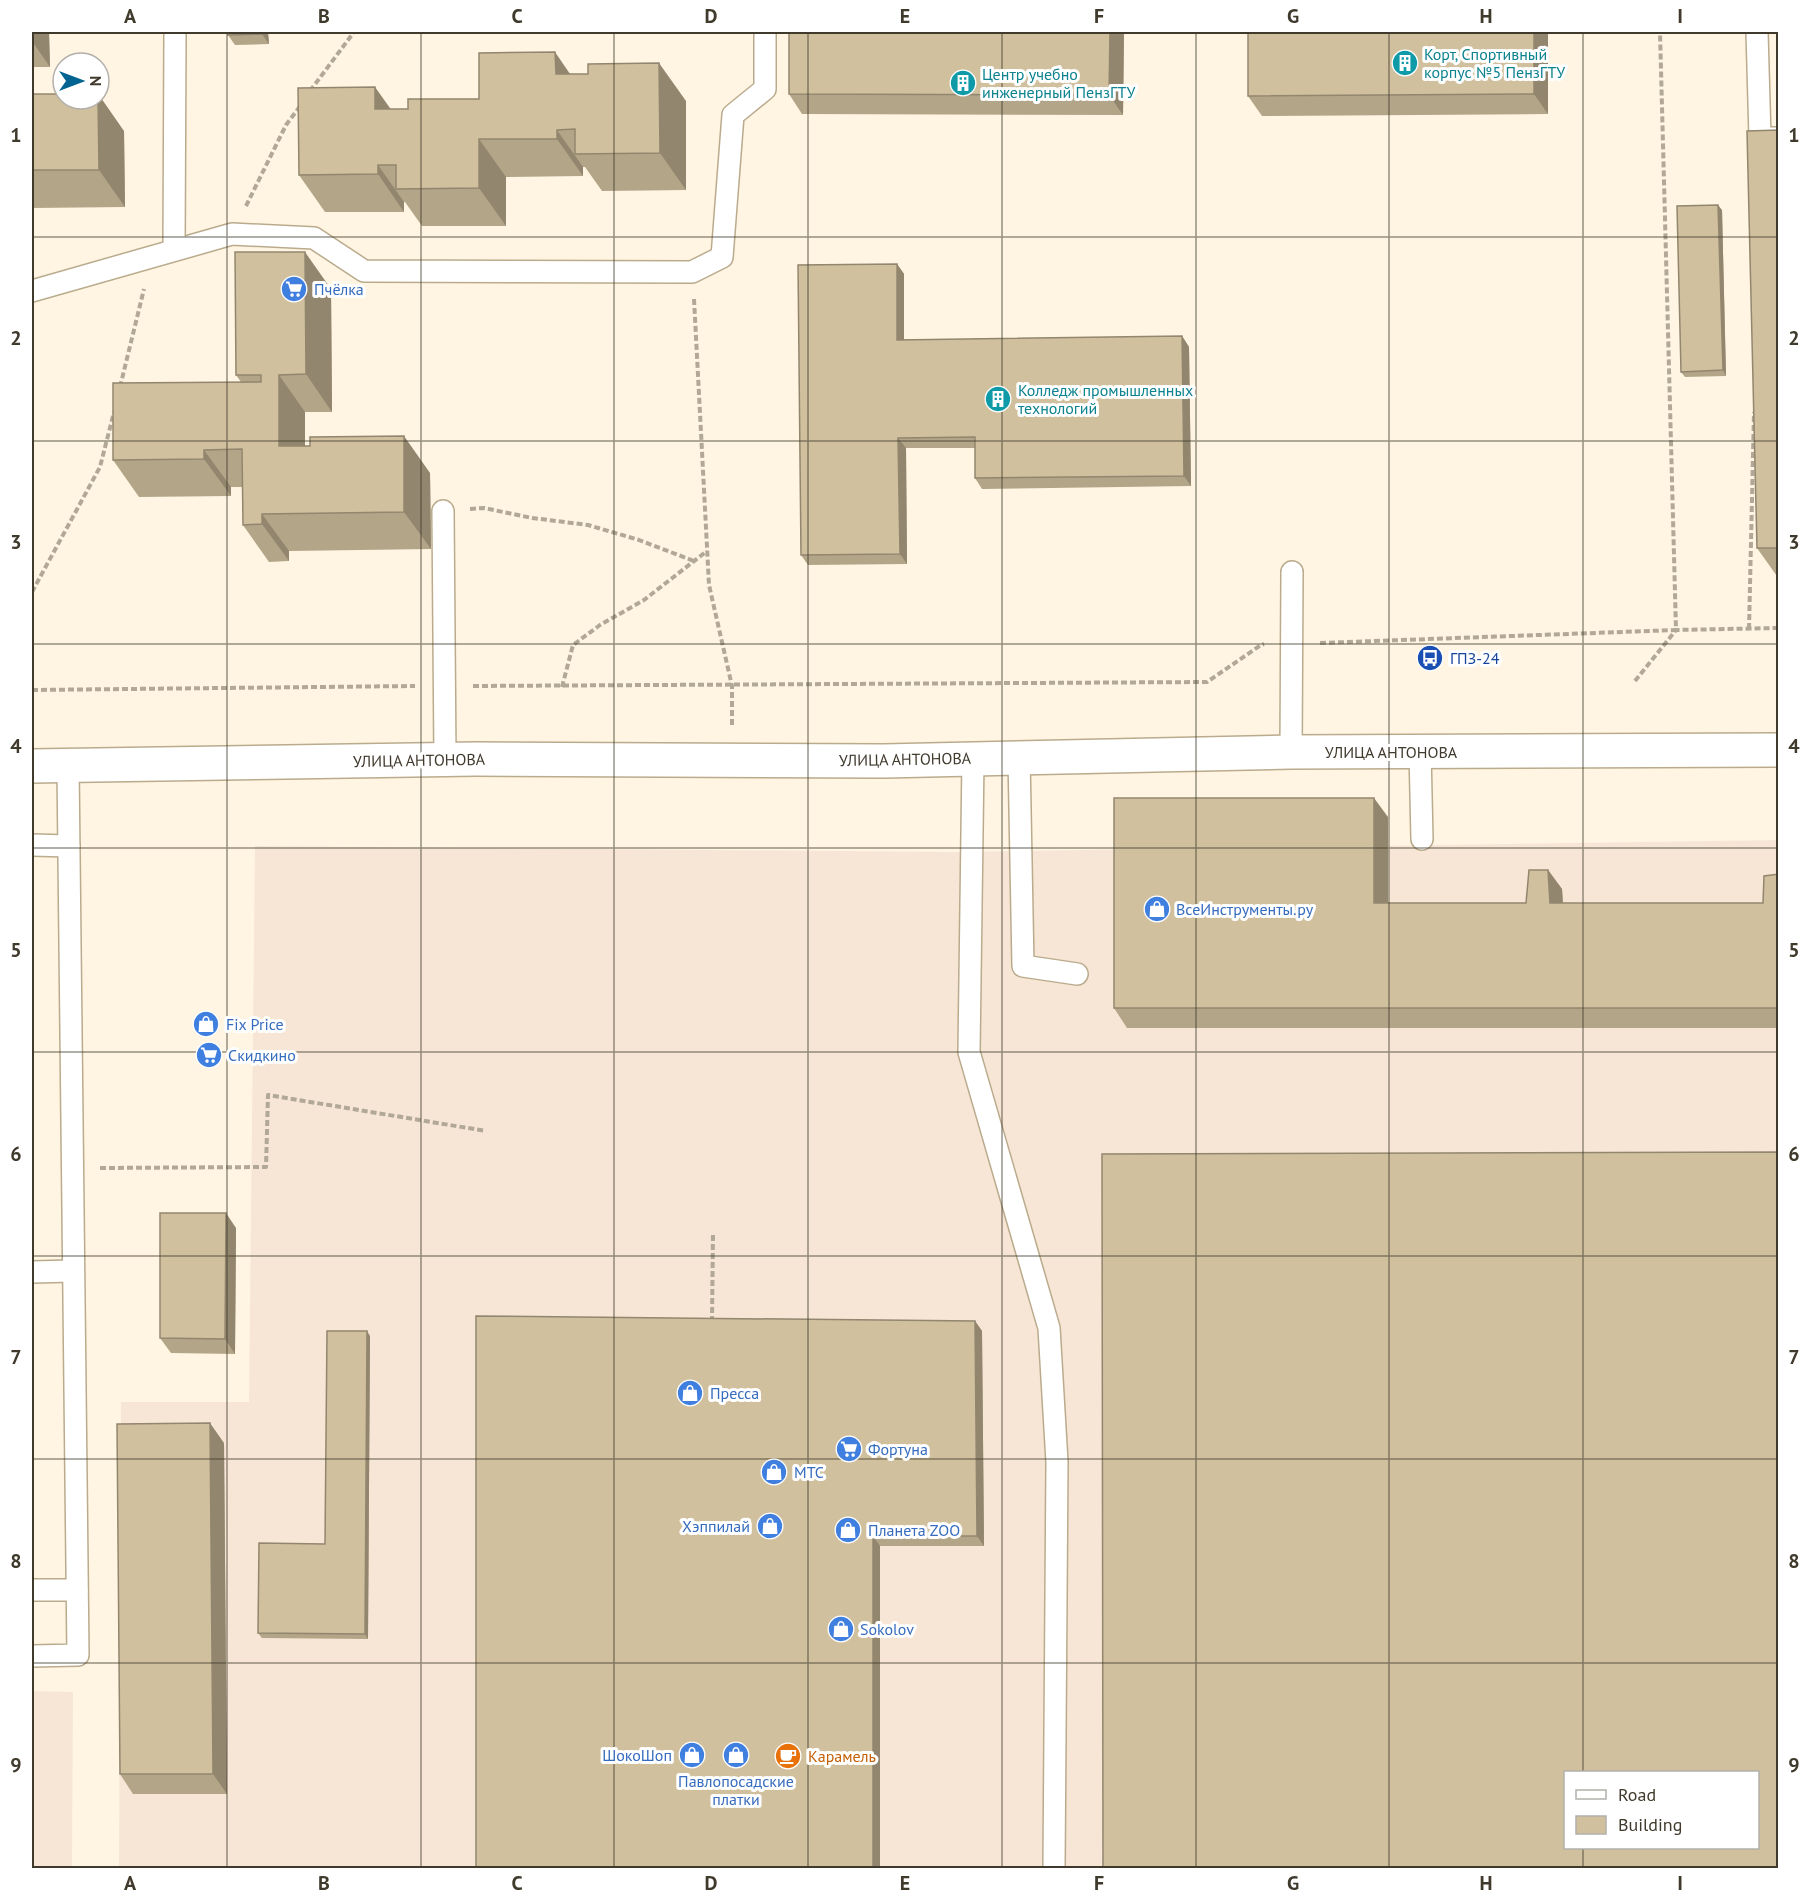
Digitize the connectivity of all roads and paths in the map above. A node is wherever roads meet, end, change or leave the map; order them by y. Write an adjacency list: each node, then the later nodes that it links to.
1 (175, 32): 8 (lane)
2 (354, 32): 7 (path)
3 (765, 32): 10 (lane)
4 (1660, 32): 22 (path)
5 (1757, 32): 6 (lane)
6 (1779, 138)
7 (232, 234): 8 (lane); 10 (lane)
8 (174, 250): 9 (lane)
9 (152, 256): 11 (lane); 12 (path)
10 (692, 272): 16 (path)
11 (32, 291)
12 (119, 390)
13 (1754, 401): 21 (path)
14 (114, 412): 19 (path)
15 (443, 511): 17 (path); 25 (lane)
16 (707, 550): 17 (path); 26 (path)
17 (694, 561): 27 (path)
18 (1292, 572): 23 (lane)
19 (32, 592)
20 (1779, 628): 21 (path)
21 (1749, 629): 22 (path)
22 (1676, 630): 23 (path); 24 (path)
23 (1291, 644): 26 (path); 31 (lane)
24 (1635, 681)
25 (444, 686): 27 (path); 28 (path); 33 (lane)
26 (732, 686): 27 (path); 35 (path)
27 (562, 687)
28 (32, 690)
29 (1779, 750): 30 (main road, УЛИЦА АНТОНОВА)
30 (1420, 751): 31 (main road, УЛИЦА АНТОНОВА); 38 (lane)
31 (1291, 752): 32 (main road, УЛИЦА АНТОНОВА)
32 (1019, 758): 34 (main road, УЛИЦА АНТОНОВА); 41 (lane)
33 (445, 759): 35 (main road, УЛИЦА АНТОНОВА); 37 (main road, УЛИЦА АНТОНОВА)
34 (973, 759): 35 (main road, УЛИЦА АНТОНОВА); 51 (lane)
35 (732, 760)
36 (32, 766): 37 (main road, УЛИЦА АНТОНОВА)
37 (68, 766): 40 (lane)
38 (1422, 839)
39 (32, 845): 40 (lane)
40 (69, 846): 43 (lane)
41 (1077, 974)
42 (486, 1131): 43 (path)
43 (72, 1168): 45 (lane)
44 (713, 1233): 47 (path)
45 (73, 1271): 46 (lane); 49 (lane)
46 (32, 1272)
47 (712, 1328)
48 (32, 1590): 49 (lane)
49 (77, 1590): 50 (lane)
50 (32, 1656)
51 (1054, 1869)

